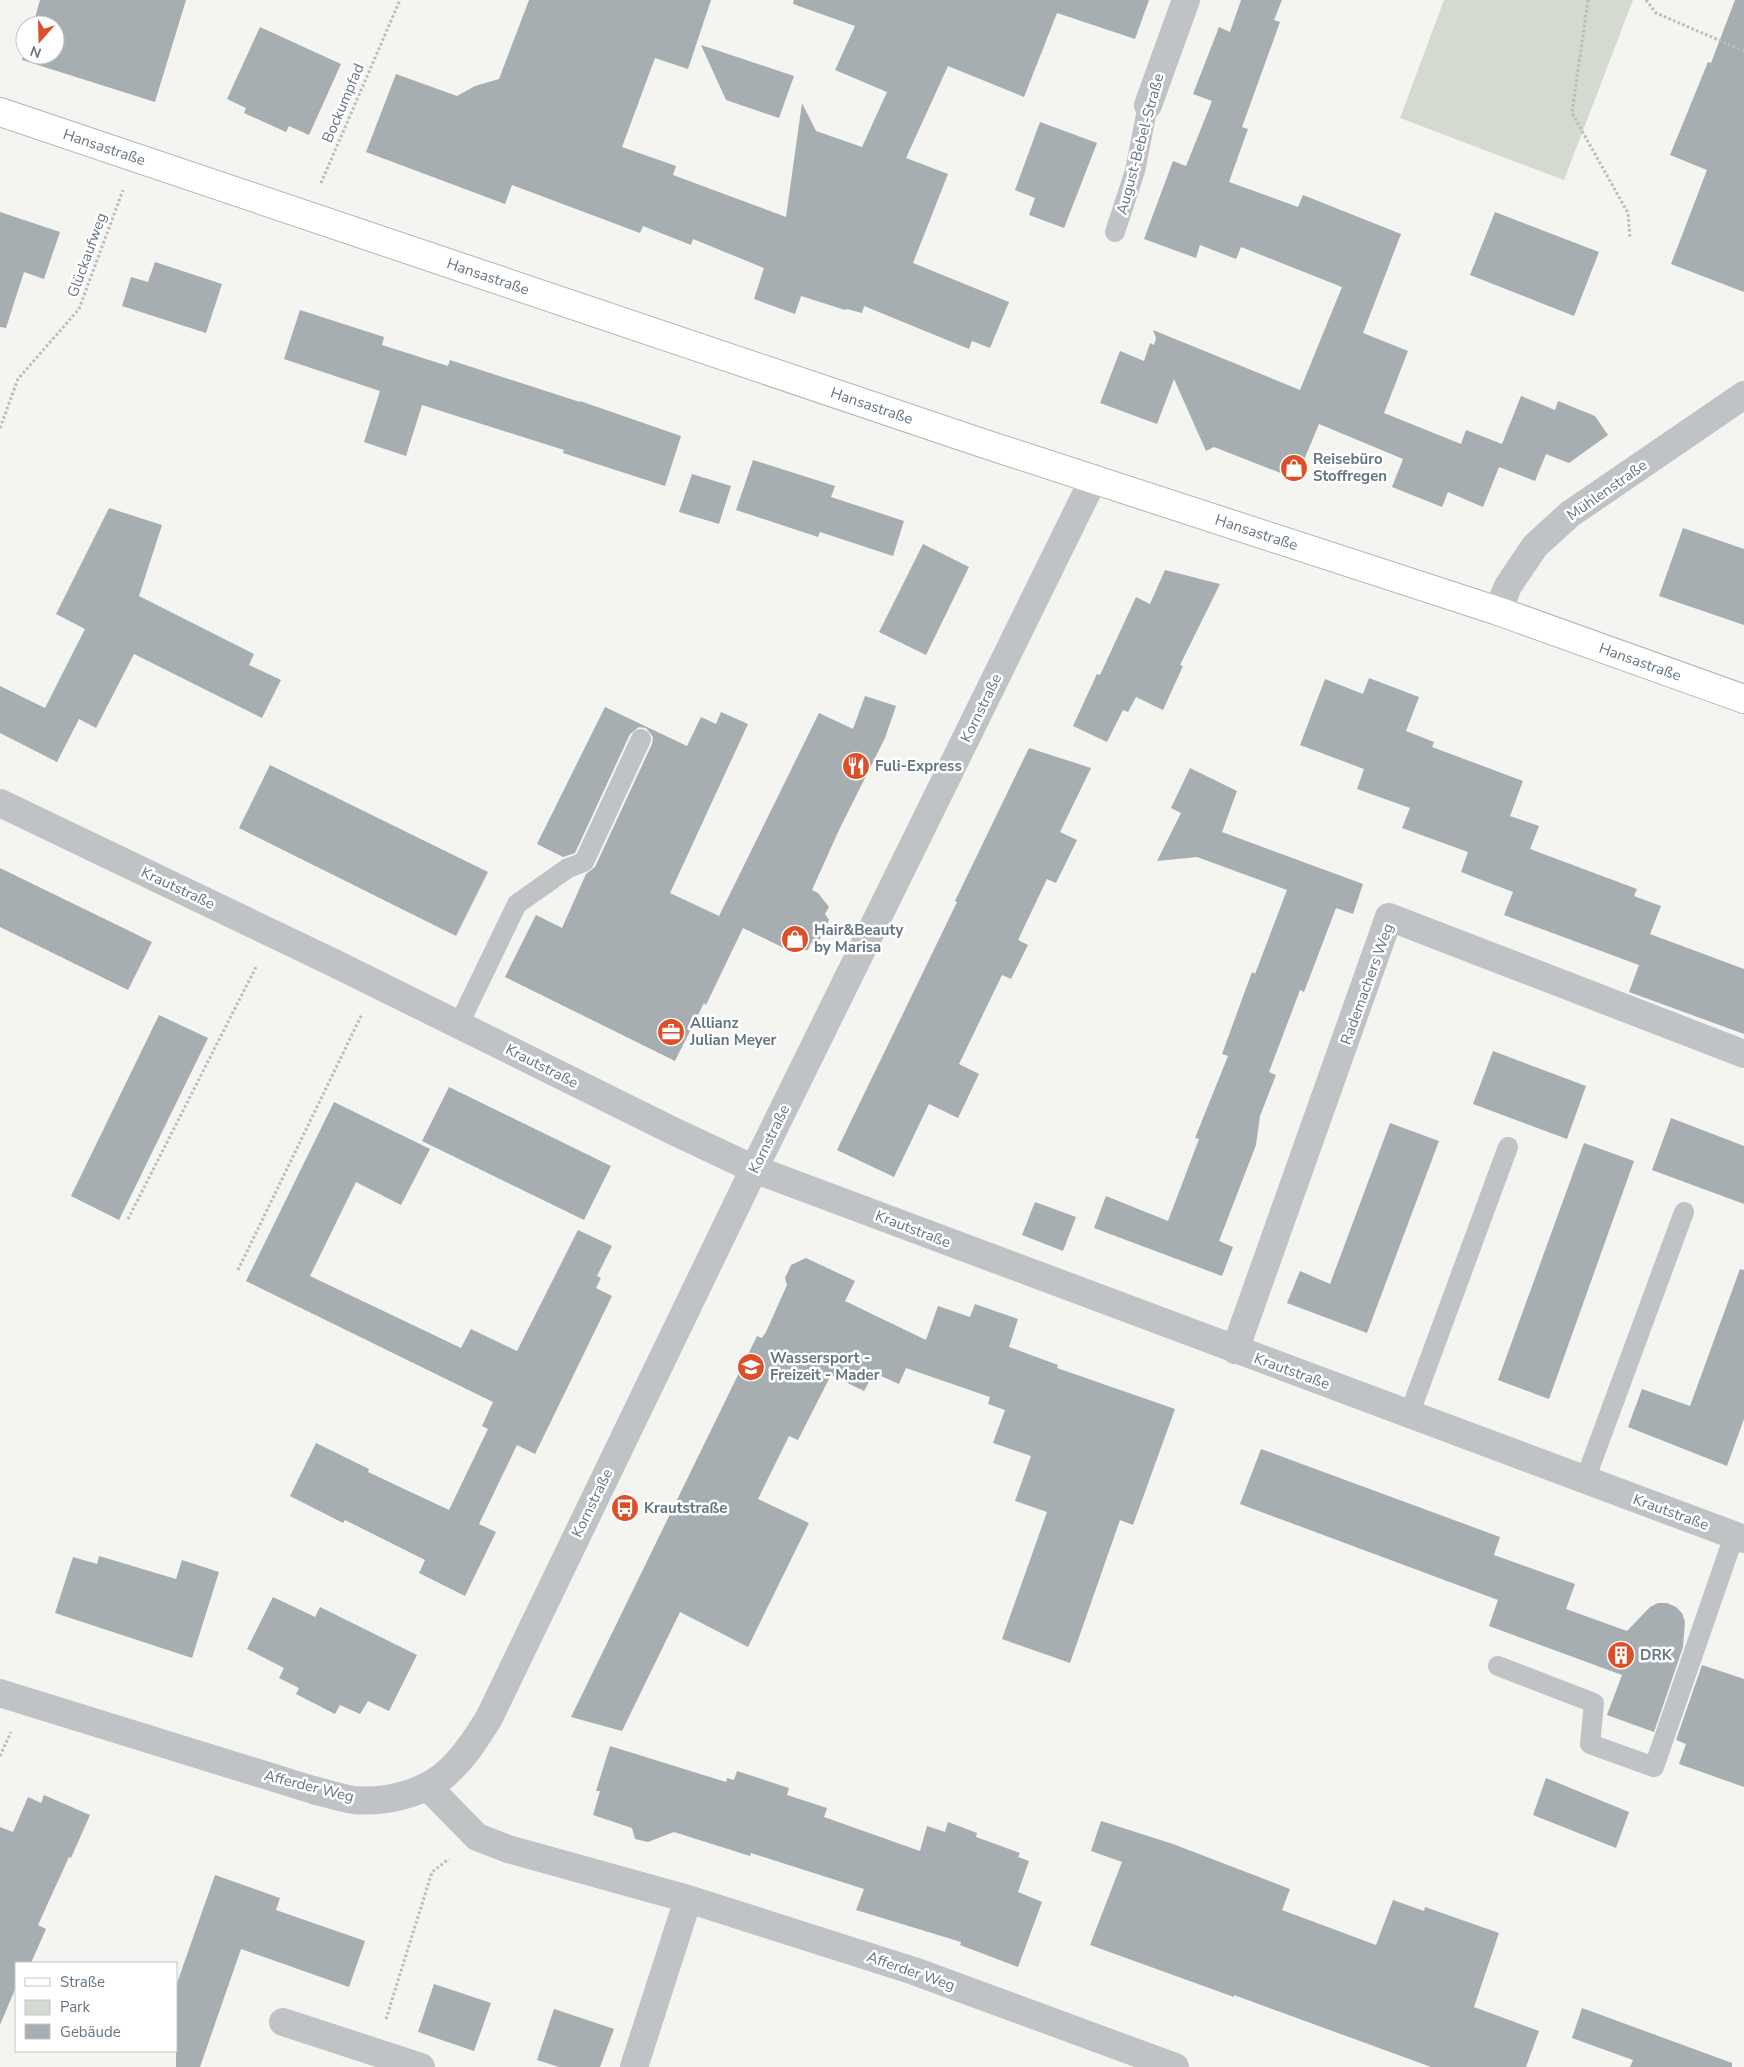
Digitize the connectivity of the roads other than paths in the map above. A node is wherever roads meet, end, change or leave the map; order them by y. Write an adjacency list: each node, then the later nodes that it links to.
1 (1186, 0): 2 (street, August-Bebel-Straße)
2 (1148, 105): 4 (lane, August-Bebel-Straße)
3 (0, 112): 6 (main road, Hansastraße)
4 (1115, 232)
5 (1744, 395): 7 (street, Mühlenstraße)
6 (1094, 478): 7 (main road, Hansastraße); 14 (street, Kornstraße)
7 (1498, 612): 8 (main road, Hansastraße)
8 (1744, 699)
9 (641, 739): 11 (lane)
10 (0, 804): 11 (street, Krautstraße)
11 (459, 1024): 14 (street, Krautstraße)
12 (1744, 1054): 16 (street, Rademachers Weg)
13 (1508, 1147): 17 (lane)
14 (754, 1169): 16 (street, Krautstraße); 22 (street, Kornstraße)
15 (1684, 1212): 18 (lane)
16 (1235, 1350): 17 (street, Krautstraße)
17 (1409, 1415): 18 (street, Krautstraße)
18 (1586, 1480): 19 (street, Krautstraße)
19 (1739, 1537): 20 (lane)
20 (1498, 1666)
21 (0, 1693): 22 (street, Afferder Weg)
22 (427, 1786): 23 (street, Afferder Weg)
23 (688, 1899): 25 (street, Afferder Weg); 27 (street)
24 (284, 2022): 26 (street)
25 (1129, 2059): 28 (street, Afferder Weg)
26 (421, 2067)
27 (634, 2067)
28 (1175, 2067)

